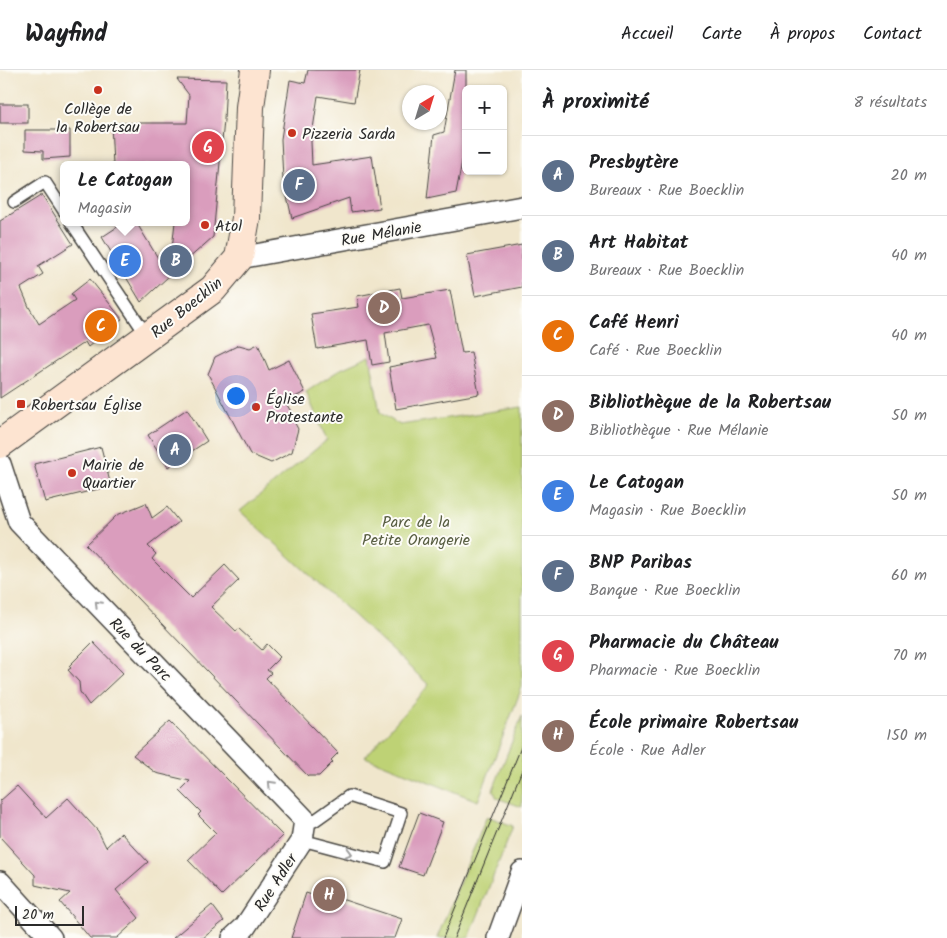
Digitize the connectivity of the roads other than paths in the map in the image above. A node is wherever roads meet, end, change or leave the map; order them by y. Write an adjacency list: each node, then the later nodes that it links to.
1 (255, 70): 6 (main road)
2 (14, 202): 3 (lane)
3 (60, 205)
4 (522, 207): 6 (street, Rue Mélanie)
5 (74, 226): 7 (lane)
6 (239, 258): 7 (main road, Rue Boecklin)
7 (148, 338): 8 (main road, Rue Boecklin)
8 (0, 444)
9 (0, 464): 10 (street, Rue du Parc, one-way to 9)
10 (303, 830): 10 (lane, one-way to 10); 14 (street, Rue Adler)
11 (522, 872): 15 (street)
12 (0, 882): 13 (street)
13 (51, 938)
14 (232, 938)
15 (498, 938)

